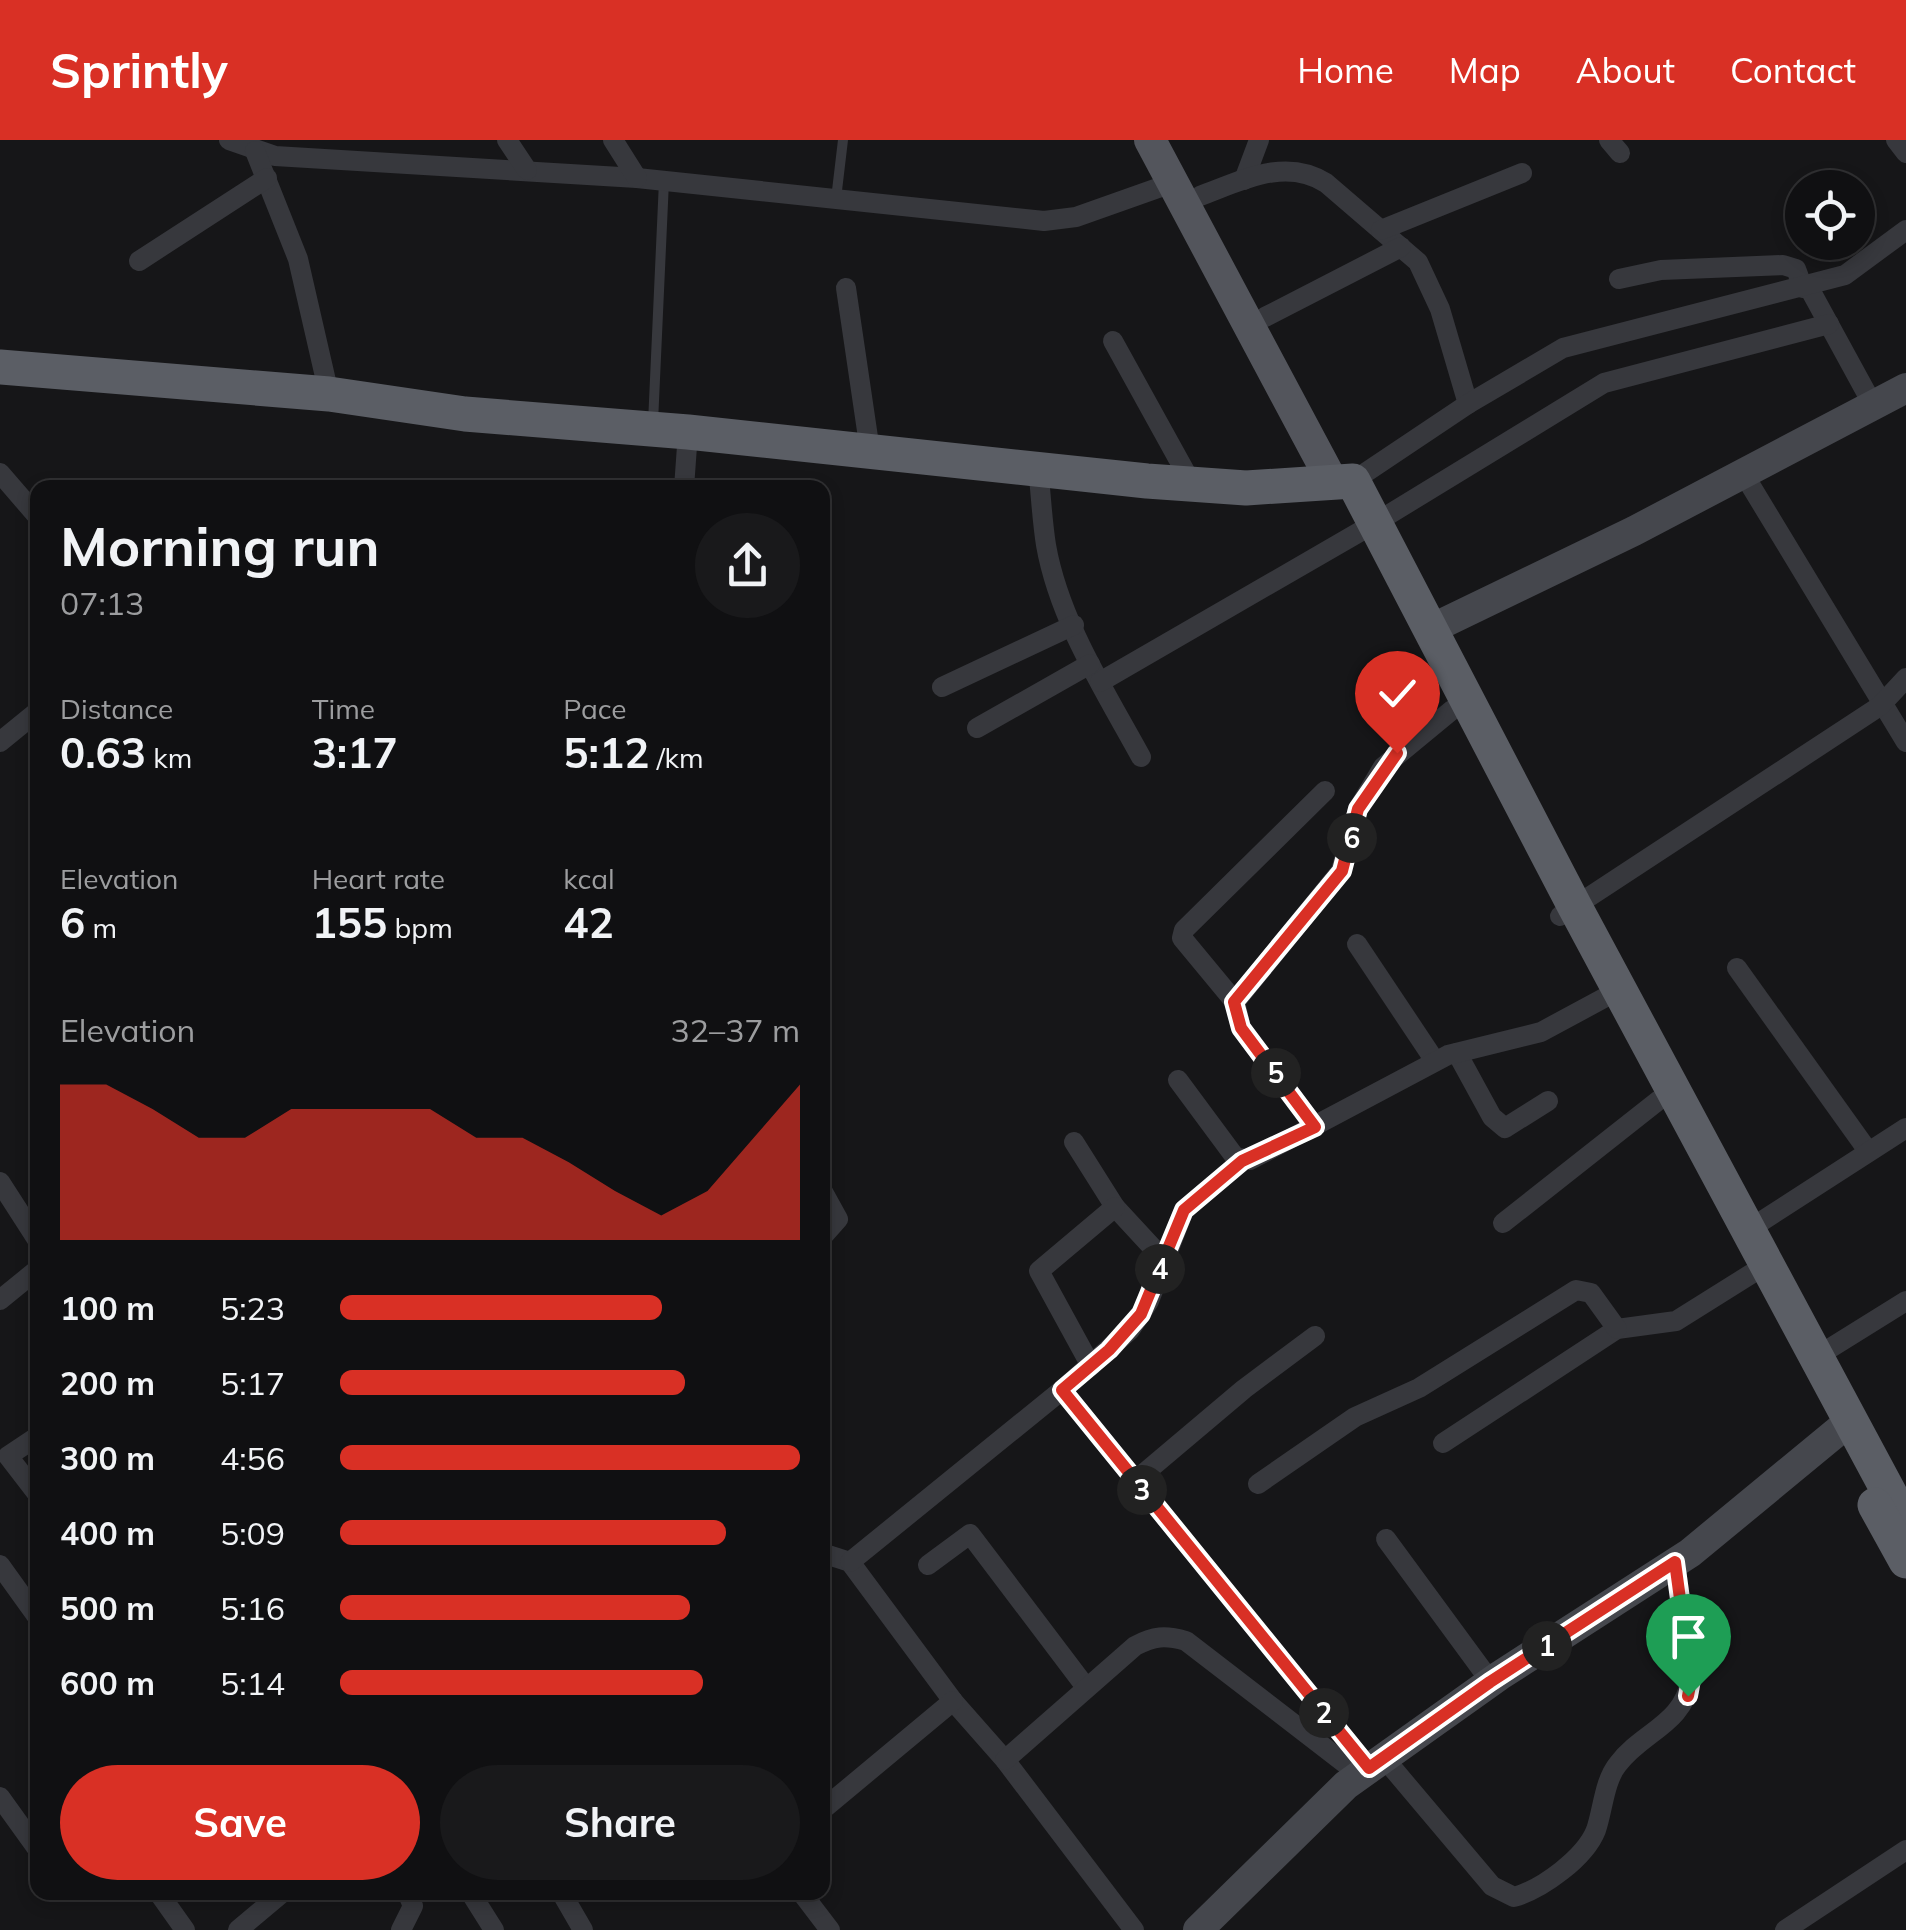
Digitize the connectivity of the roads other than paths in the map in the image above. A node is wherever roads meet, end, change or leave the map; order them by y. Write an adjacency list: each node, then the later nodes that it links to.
1 (228, 140): 9 (street)
2 (506, 140): 11 (street)
3 (613, 140): 14 (street)
4 (843, 140): 18 (lane)
5 (1150, 140): 17 (main road)
6 (1170, 140): 17 (main road)
7 (1259, 140): 15 (street)
8 (1896, 140): 10 (street)
9 (255, 151): 11 (street); 13 (street)
10 (1906, 153)
11 (527, 170): 14 (street)
12 (1522, 173): 19 (street)
13 (266, 178): 22 (street); 31 (street)
14 (638, 178): 16 (street)
15 (1244, 180): 17 (street); 19 (street)
16 (664, 181): 18 (street); 34 (lane)
17 (1186, 190): 18 (street); 26 (main road); 40 (main road)
18 (836, 200)
19 (1381, 230): 21 (street)
20 (1906, 230): 24 (street)
21 (1400, 247): 26 (street); 32 (street)
22 (139, 261)
23 (1620, 279): 24 (street)
24 (1806, 287): 27 (street); 32 (street)
25 (846, 288): 35 (street)
26 (1265, 317): 40 (main road)
27 (1829, 324): 33 (street); 43 (street)
28 (1113, 341): 41 (street)
29 (0, 366): 31 (highway)
30 (1906, 388): 33 (main road)
31 (329, 394): 34 (highway)
32 (1468, 404): 40 (street)
33 (1873, 405): 38 (main road)
34 (670, 430): 35 (highway); 39 (street)
35 (870, 451): 36 (highway)
36 (1038, 468): 41 (highway); 44 (street)
37 (0, 473): 42 (street)
38 (1743, 473): 45 (main road); 49 (street)
39 (682, 480)
40 (1343, 482): 41 (highway); 43 (highway)
41 (1192, 484)
42 (30, 508)
43 (1368, 527): 45 (highway); 46 (street); 50 (highway)
44 (1074, 625): 46 (street); 48 (street)
45 (1431, 629): 57 (highway)
46 (1095, 673): 52 (street); 55 (street)
47 (1906, 678): 49 (street)
48 (942, 687)
49 (1880, 706): 54 (street); 57 (street)
50 (1452, 710): 57 (highway); 61 (street)
51 (30, 718): 53 (street)
52 (977, 728)
53 (0, 742)
54 (1906, 742)
55 (1141, 757)
56 (1325, 791): 61 (street)
57 (1568, 912): 60 (highway); 78 (highway)
58 (1357, 944): 63 (street)
59 (1738, 968): 70 (street)
60 (1604, 998): 62 (street); 65 (highway)
61 (1234, 1002): 67 (street)
62 (1457, 1053): 63 (street); 66 (street)
63 (1435, 1061): 67 (street)
64 (1178, 1080): 71 (street)
65 (1659, 1100): 76 (street); 80 (highway)
66 (1548, 1101)
67 (1315, 1127): 71 (street)
68 (1906, 1128): 70 (street)
69 (1074, 1142): 74 (street)
70 (1868, 1151): 78 (street)
71 (1242, 1161): 79 (street)
72 (0, 1182): 75 (street)
73 (830, 1204): 77 (street)
74 (1115, 1207): 79 (street); 87 (street)
75 (30, 1214)
76 (1503, 1223)
77 (830, 1228)
78 (1748, 1230): 86 (highway)
79 (1164, 1260): 87 (street)
80 (1751, 1274): 84 (street); 89 (highway)
81 (30, 1276): 82 (street)
82 (0, 1300)
83 (1906, 1301): 86 (street)
84 (1616, 1329): 91 (street); 94 (street)
85 (1315, 1336): 93 (street)
86 (1816, 1358): 89 (highway)
87 (1091, 1366): 88 (street)
88 (1062, 1390): 93 (street); 100 (street)
89 (1842, 1427): 96 (highway); 99 (highway); 101 (main road)
90 (30, 1441): 92 (street)
91 (1443, 1443)
92 (4, 1459): 95 (street)
93 (1135, 1481): 109 (street)
94 (1258, 1484)
95 (30, 1487)
96 (1906, 1524)
97 (1386, 1540): 105 (street)
98 (830, 1556): 100 (street)
99 (1906, 1561)
100 (850, 1562): 107 (street)
101 (1675, 1562): 105 (main road); 109 (street)
102 (0, 1565): 104 (street)
103 (928, 1566): 106 (street)
104 (30, 1607)
105 (1490, 1682): 109 (main road)
106 (1084, 1686): 108 (street); 109 (street)
107 (953, 1702): 108 (street); 111 (street)
108 (1005, 1760): 126 (street)
109 (1371, 1767): 127 (main road)
110 (0, 1797): 112 (street)
111 (830, 1803)
112 (30, 1839)
113 (1906, 1850): 128 (street)
114 (165, 1900): 121 (street)
115 (274, 1900): 122 (street)
116 (410, 1900): 123 (street)
117 (475, 1900): 124 (street)
118 (565, 1900): 125 (street)
119 (806, 1900): 120 (street)
120 (818, 1926)
121 (185, 1930)
122 (238, 1930)
123 (401, 1930)
124 (494, 1930)
125 (583, 1930)
126 (1134, 1930)
127 (1198, 1930)
128 (1785, 1930)

